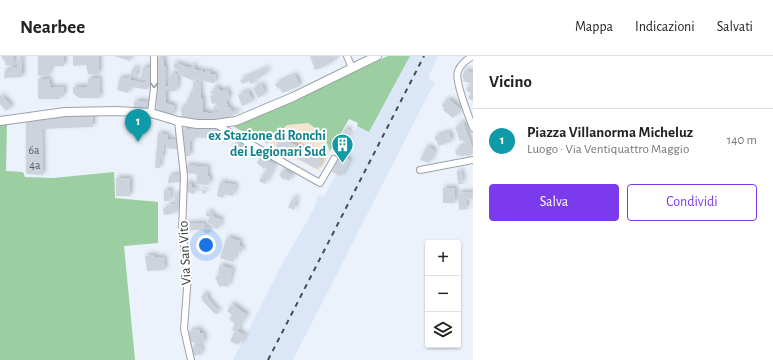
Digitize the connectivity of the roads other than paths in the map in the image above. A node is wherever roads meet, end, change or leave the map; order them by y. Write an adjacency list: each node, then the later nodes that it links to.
1 (154, 56): 6 (street, one-way to 6)
2 (347, 56): 5 (street)
3 (377, 56): 5 (street)
4 (473, 56): 10 (street)
5 (352, 68): 9 (street)
6 (151, 113): 7 (street); 8 (street)
7 (0, 121)
8 (178, 121): 9 (street); 14 (street, Via San Vito)
9 (216, 124): 11 (street)
10 (473, 128)
11 (334, 159)
12 (473, 160): 13 (street)
13 (420, 170)
14 (191, 360)

